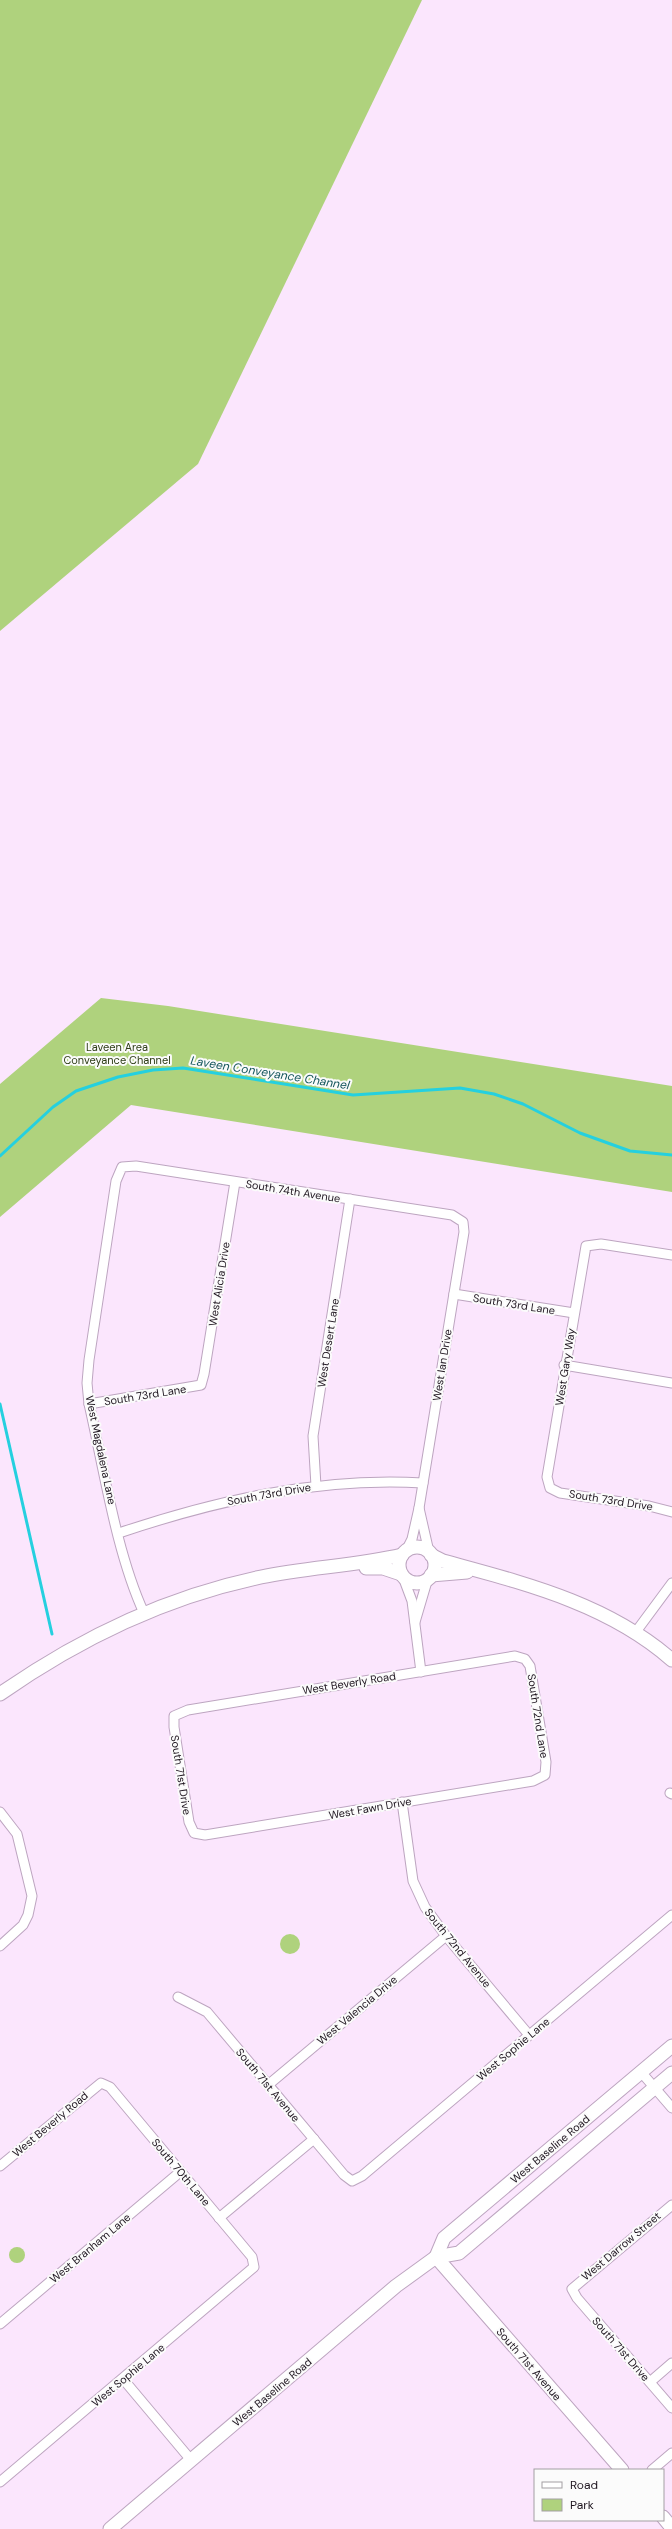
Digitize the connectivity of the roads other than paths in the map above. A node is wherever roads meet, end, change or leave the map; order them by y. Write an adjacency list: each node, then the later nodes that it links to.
1 (122, 1167): 2 (street, South 74th Avenue); 11 (street, West Magdalena Lane)
2 (235, 1182): 3 (street, South 74th Avenue); 10 (street, West Alicia Drive)
3 (350, 1200): 4 (street, South 74th Avenue); 13 (street, West Desert Lane)
4 (463, 1222): 6 (street, West Ian Drive)
5 (672, 1255): 7 (street, West Gary Way)
6 (454, 1294): 7 (street, South 73rd Lane); 12 (street, West Ian Drive)
7 (574, 1313): 8 (street, West Gary Way)
8 (564, 1365): 9 (street); 14 (street, West Gary Way)
9 (672, 1383)
10 (201, 1385): 11 (street, South 73rd Lane)
11 (89, 1404): 17 (street, West Magdalena Lane)
12 (423, 1483): 13 (street, South 73rd Drive); 15 (street, West Ian Drive)
13 (316, 1486): 17 (street, South 73rd Drive)
14 (550, 1488): 16 (street, South 73rd Drive)
15 (419, 1508): 18 (street, West Ian Drive); 19 (street, West Ian Drive)
16 (672, 1512)
17 (119, 1533): 25 (street, West Magdalena Lane)
18 (404, 1553): 19 (street); 20 (street); 22 (street)
19 (430, 1553): 21 (street); 23 (street)
20 (349, 1565): 22 (street); 25 (street)
21 (477, 1571): 23 (street); 27 (street)
22 (402, 1575): 23 (street); 26 (street)
23 (430, 1576): 26 (street)
24 (672, 1583): 27 (street)
25 (144, 1613): 31 (street)
26 (416, 1622): 30 (street)
27 (635, 1634): 29 (street)
28 (525, 1659): 30 (street, West Beverly Road); 33 (street, South 72nd Lane)
29 (672, 1660)
30 (421, 1672): 32 (street, West Beverly Road)
31 (0, 1694)
32 (174, 1716): 36 (street, South 71st Drive)
33 (545, 1775): 34 (street, West Fawn Drive)
34 (402, 1802): 36 (street, West Fawn Drive); 38 (street, South 72nd Avenue)
35 (0, 1812): 39 (street)
36 (194, 1833)
37 (672, 1915): 41 (street, West Sophie Lane)
38 (446, 1936): 41 (street, South 72nd Avenue); 46 (street, West Valencia Drive)
39 (0, 1946)
40 (178, 1997): 46 (street, South 71st Avenue)
41 (529, 2035): 52 (street, West Sophie Lane)
42 (672, 2046): 43 (street, West Baseline Road)
43 (641, 2072): 47 (street); 55 (street, West Baseline Road)
44 (672, 2073): 47 (street, West Baseline Road)
45 (101, 2083): 50 (street, West Beverly Road); 51 (street, South 70th Lane)
46 (268, 2085): 49 (street, South 71st Avenue)
47 (655, 2088): 48 (street); 55 (street, West Baseline Road)
48 (672, 2108)
49 (314, 2139): 52 (street, South 71st Avenue); 54 (street)
50 (0, 2166)
51 (180, 2172): 54 (street, South 70th Lane); 58 (street, West Branham Lane)
52 (352, 2181)
53 (672, 2205): 57 (street, West Darrow Street)
54 (219, 2218): 56 (street, South 70th Lane)
55 (436, 2257): 64 (street, West Baseline Road); 65 (street, South 71st Avenue)
56 (254, 2267): 60 (street, West Sophie Lane)
57 (572, 2289): 61 (street, South 71st Drive)
58 (0, 2324)
59 (672, 2363): 61 (street)
60 (123, 2379): 64 (street); 67 (street, West Sophie Lane)
61 (650, 2382): 62 (street, South 71st Drive)
62 (672, 2408)
63 (672, 2453): 66 (street)
64 (191, 2460): 70 (street, West Baseline Road)
65 (621, 2469)
66 (653, 2469)
67 (0, 2482)
68 (664, 2518): 69 (street)
69 (672, 2528)
70 (110, 2529)

